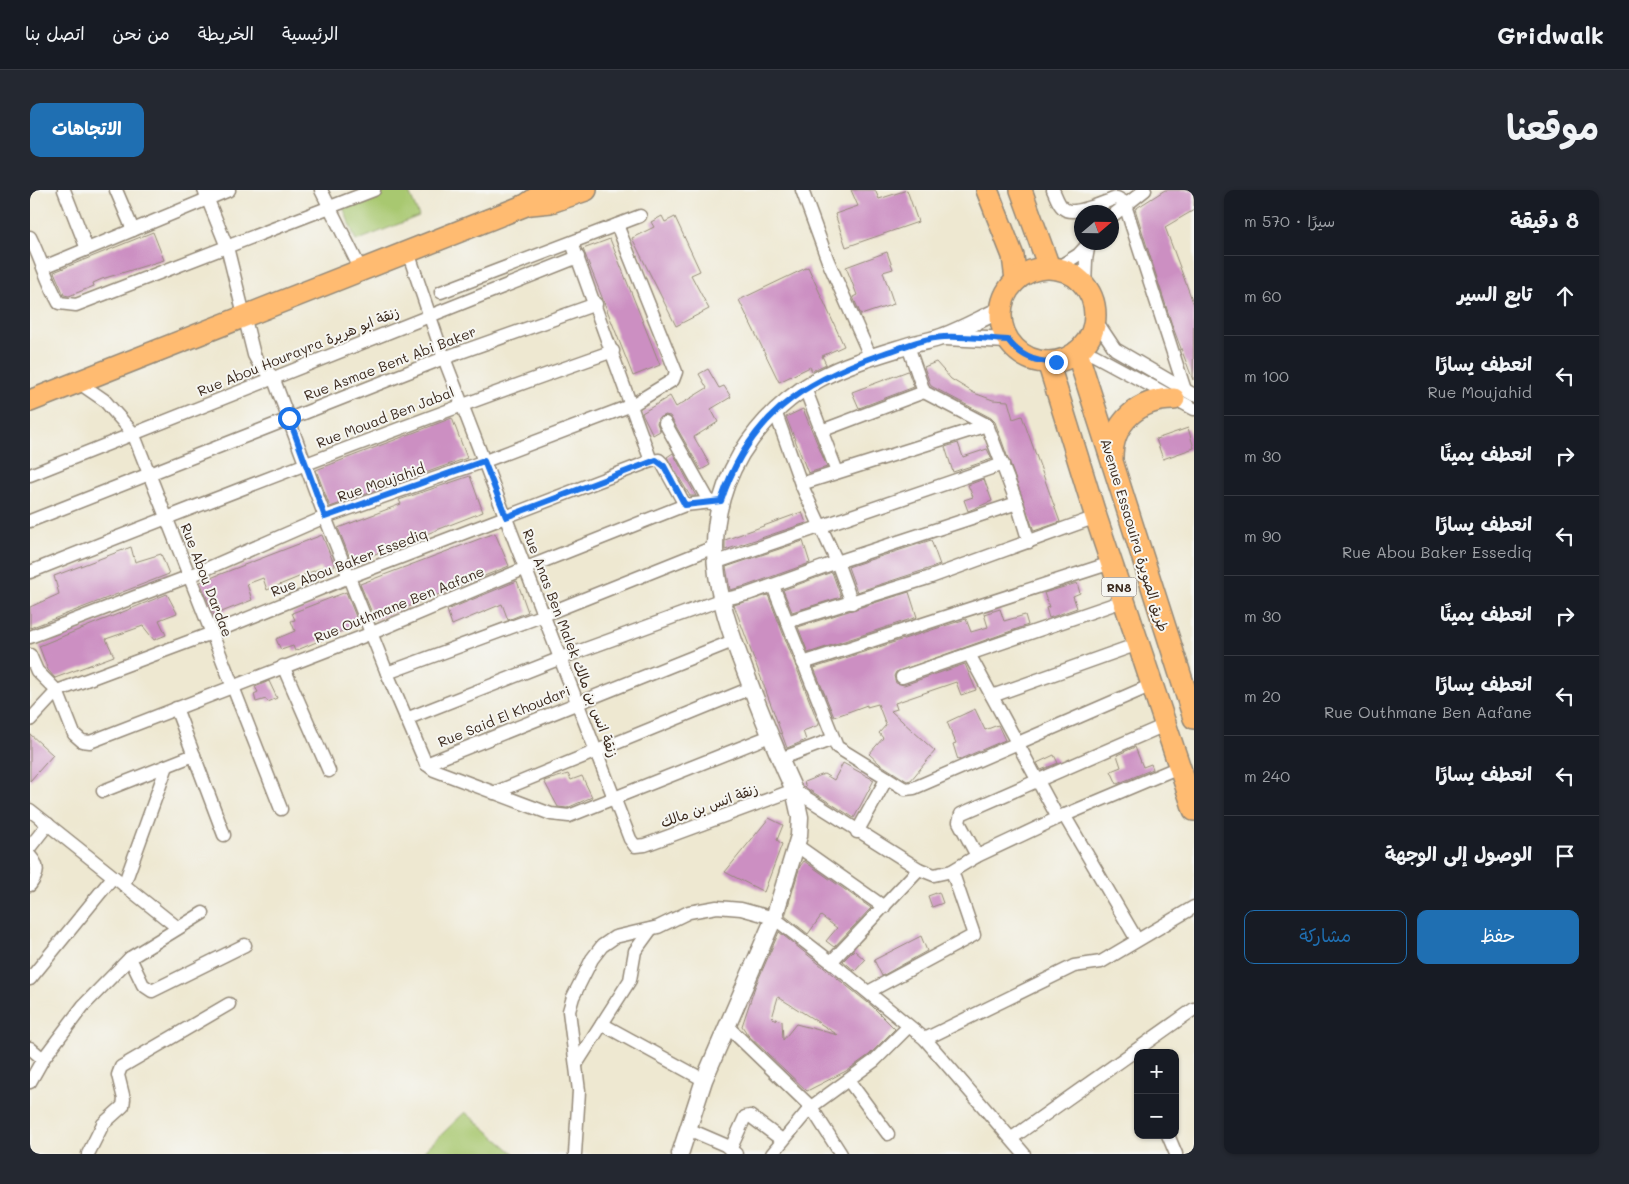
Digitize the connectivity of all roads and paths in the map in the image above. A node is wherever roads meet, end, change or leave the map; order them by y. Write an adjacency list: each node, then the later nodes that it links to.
1 (64, 190): 24 (street)
2 (116, 190): 20 (street)
3 (229, 190): 13 (street)
4 (321, 190): 16 (street)
5 (374, 190): 16 (street)
6 (548, 190): 15 (main road)
7 (586, 190): 15 (main road)
8 (802, 190): 46 (street)
9 (987, 190): 32 (main road)
10 (1021, 190): 30 (main road)
11 (1053, 190): 14 (street)
12 (1145, 190): 14 (street)
13 (206, 194): 20 (street); 23 (street)
14 (1125, 204): 17 (street); 52 (street)
15 (526, 205): 27 (main road)
16 (330, 207): 23 (street); 31 (street)
17 (1119, 210)
18 (640, 216): 19 (street)
19 (617, 225): 22 (street); 55 (street, Rue Moujahid)
20 (133, 230): 24 (street)
21 (30, 237): 29 (street)
22 (572, 243): 28 (street); 34 (street)
23 (227, 247): 29 (street); 37 (street)
24 (87, 248): 29 (street)
25 (1083, 250): 30 (street)
26 (1088, 250): 33 (street)
27 (408, 252): 31 (main road); 38 (street, Rue Anas Ben Malek زنقة انس بن مالك)
28 (578, 257): 35 (street); 38 (street, Rue Abou Hourayra زنقة ابو هريرة)
29 (44, 267)
30 (1053, 268): 32 (main road); 33 (main road)
31 (361, 270): 37 (main road)
32 (1016, 280): 36 (main road)
33 (1085, 285): 39 (main road)
34 (441, 292)
35 (596, 304): 43 (street); 45 (street, Rue Asmae Bent Abi Baker)
36 (1002, 309): 40 (street); 41 (main road)
37 (245, 316): 48 (street); 49 (main road)
38 (430, 316): 45 (street, Rue Anas Ben Malek زنقة انس بن مالك); 48 (street, Rue Abou Hourayra زنقة ابو هريرة)
39 (1095, 319): 44 (main road); 52 (street)
40 (942, 337): 41 (street); 42 (street)
41 (1008, 340): 47 (main road)
42 (908, 346): 46 (street); 51 (street)
43 (612, 351): 54 (street, Rue Mouad Ben Jabal); 55 (street)
44 (1078, 351): 47 (main road); 52 (street); 63 (main road, Avenue Essaouira طريق الصويرة / RN8)
45 (444, 358): 54 (street, Rue Anas Ben Malek زنقة انس بن مالك); 58 (street, Rue Asmae Bent Abi Baker)
46 (871, 358): 50 (street)
47 (1048, 362): 77 (main road, RN8)
48 (273, 377): 58 (street); 62 (street, Rue Abou Hourayra زنقة ابو هريرة)
49 (78, 382): 53 (main road); 62 (street, Rue Abou Dardae)
50 (805, 388): 57 (street); 61 (street)
51 (924, 392): 60 (street); 61 (street)
52 (1184, 395): 56 (street); 63 (main road)
53 (30, 400)
54 (462, 404): 64 (street, Rue Anas Ben Malek زنقة انس بن مالك); 66 (street, Rue Mouad Ben Jabal)
55 (632, 405): 64 (street, Rue Moujahid); 65 (street)
56 (1194, 409)
57 (775, 411): 71 (street); 72 (street)
58 (289, 418): 66 (street); 69 (street, Rue Asmae Bent Abi Baker)
59 (664, 423): 72 (street)
60 (987, 425): 67 (street); 68 (street)
61 (821, 431): 68 (street)
62 (133, 433): 69 (street, Rue Abou Dardae); 70 (street, Rue Abou Hourayra زنقة ابو هريرة)
63 (1112, 460): 112 (main road, Avenue Essaouira طريق الصويرة / RN8)
64 (484, 461): 75 (street, Rue Moujahid); 76 (street, Rue Anas Ben Malek زنقة انس بن مالك)
65 (651, 461): 74 (street); 76 (street, Rue Abou Baker Essediq)
66 (305, 463): 75 (street); 78 (street, Rue Mouad Ben Jabal)
67 (1003, 464): 73 (street); 80 (street)
68 (837, 472): 71 (street)
69 (149, 473): 78 (street, Rue Abou Dardae); 79 (street, Rue Asmae Bent Abi Baker)
70 (30, 475)
71 (801, 484): 80 (street)
72 (716, 502): 74 (street, Rue Outhmane Ben Aafane); 82 (street)
73 (1017, 503): 81 (street); 83 (street)
74 (685, 505): 85 (street, Rue Outhmane Ben Aafane)
75 (325, 517): 87 (street, Rue Moujahid); 88 (street)
76 (506, 517): 85 (street, Rue Anas Ben Malek زنقة انس بن مالك); 88 (street, Rue Abou Baker Essediq)
77 (1096, 517): 81 (street); 84 (main road, RN8)
78 (167, 518): 86 (street, Rue Mouad Ben Jabal); 87 (street, Rue Abou Dardae)
79 (30, 521)
80 (820, 526): 82 (street); 83 (street)
81 (1029, 542): 92 (street)
82 (714, 555): 90 (street); 93 (street)
83 (837, 562): 89 (street); 92 (street)
84 (1111, 563): 91 (main road, RN8); 103 (street)
85 (526, 568): 93 (street, Rue Anas Ben Malek زنقة انس بن مالك); 96 (street, Rue Outhmane Ben Aafane)
86 (30, 572)
87 (190, 576): 95 (street, Rue Abou Dardae); 97 (street, Rue Moujahid)
88 (349, 577): 95 (street, Rue Abou Baker Essediq); 96 (street)
89 (773, 586): 90 (street); 94 (street)
90 (720, 600): 98 (street); 102 (street)
91 (1124, 601): 99 (main road, RN8); 100 (street)
92 (852, 603): 94 (street)
93 (544, 615): 102 (street, Rue Anas Ben Malek زنقة انس بن مالك); 105 (street)
94 (787, 622): 103 (street)
95 (212, 633): 108 (street, Rue Abou Dardae); 110 (street, Rue Abou Baker Essediq)
96 (372, 633): 104 (street, Rue Outhmane Ben Aafane); 105 (street)
97 (30, 637)
98 (733, 641): 109 (street); 113 (street, Rue Said El Khoudari)
99 (1138, 644): 107 (main road, RN8); 111 (street)
100 (969, 654): 106 (street); 111 (street)
101 (30, 655): 110 (street)
102 (561, 658): 113 (street, Rue Anas Ben Malek زنقة انس بن مالك); 116 (street)
103 (803, 663): 120 (street)
104 (283, 666): 108 (street, Rue Outhmane Ben Aafane); 128 (street)
105 (387, 673): 116 (street)
106 (902, 677)
107 (1152, 685): 118 (main road, RN8); 121 (street)
108 (232, 686): 114 (street, Rue Outhmane Ben Aafane); 135 (street, Rue Abou Dardae)
109 (751, 688): 119 (street); 122 (street)
110 (58, 691): 114 (street, Rue Outhmane Ben Aafane); 117 (street)
111 (992, 696): 121 (street)
112 (1190, 696): 115 (main road, Avenue Essaouira طريق الصويرة / RN8)
113 (578, 702): 122 (street, Rue Anas Ben Malek زنقة انس بن مالك); 125 (street, Rue Said El Khoudari)
114 (176, 708): 123 (street)
115 (1194, 718)
116 (406, 719): 125 (street)
117 (30, 720)
118 (1165, 725): 127 (main road, RN8); 130 (street)
119 (770, 736): 124 (street); 134 (street)
120 (833, 739): 124 (street); 129 (street)
121 (1018, 744): 129 (street); 130 (street)
122 (597, 750): 133 (street); 134 (street, Rue Anas Ben Malek زنقة انس بن مالك)
123 (194, 756): 126 (street); 141 (street)
124 (780, 759): 132 (street)
125 (426, 764): 133 (street)
126 (167, 766): 131 (street); 151 (street)
127 (1179, 767): 137 (main road, RN8); 138 (street)
128 (329, 771)
129 (887, 778): 140 (street)
130 (1037, 780): 138 (street); 146 (street)
131 (103, 790)
132 (794, 790): 140 (street); 142 (street); 143 (street, زنقة انس بن مالك)
133 (494, 793): 134 (street)
134 (615, 798): 143 (street, Rue Anas Ben Malek زنقة انس بن مالك)
135 (281, 809)
136 (30, 810): 139 (street)
137 (1194, 810)
138 (1061, 816): 146 (street); 158 (street)
139 (48, 824): 144 (street); 149 (street)
140 (857, 832): 147 (street)
141 (224, 835)
142 (796, 845): 153 (street); 155 (street)
143 (635, 846)
144 (30, 847)
145 (30, 856): 150 (street)
146 (977, 856): 148 (street)
147 (919, 869): 148 (street); 153 (street)
148 (952, 871): 163 (street)
149 (113, 877): 151 (street); 162 (street)
150 (30, 885)
151 (124, 886): 156 (street)
152 (1194, 907): 158 (street)
153 (884, 908): 161 (street)
154 (203, 913): 156 (street)
155 (774, 918): 157 (street); 161 (street); 167 (street)
156 (178, 928): 160 (street)
157 (651, 929): 166 (street); 172 (street)
158 (1137, 940): 169 (street)
159 (245, 945): 160 (street)
160 (130, 958): 171 (street)
161 (831, 962): 163 (street)
162 (30, 979)
163 (868, 992): 168 (street)
164 (229, 1004): 183 (street)
165 (1194, 1009): 179 (street)
166 (602, 1024): 172 (street); 173 (street)
167 (728, 1027): 173 (street); 176 (street)
168 (908, 1027): 169 (street); 174 (street)
169 (925, 1039): 179 (street)
170 (30, 1048): 171 (street)
171 (43, 1059): 175 (street)
172 (576, 1063): 184 (street)
173 (704, 1080): 177 (street)
174 (849, 1081): 176 (street); 178 (street)
175 (30, 1082)
176 (811, 1107): 181 (street); 187 (street)
177 (688, 1129): 182 (street); 185 (street)
178 (888, 1134)
179 (1012, 1138): 188 (street)
180 (1170, 1139): 189 (street)
181 (782, 1140): 182 (street); 186 (street)
182 (733, 1152)
183 (88, 1154)
184 (575, 1154)
185 (680, 1154)
186 (772, 1154)
187 (841, 1154)
188 (1024, 1154)
189 (1176, 1154)

